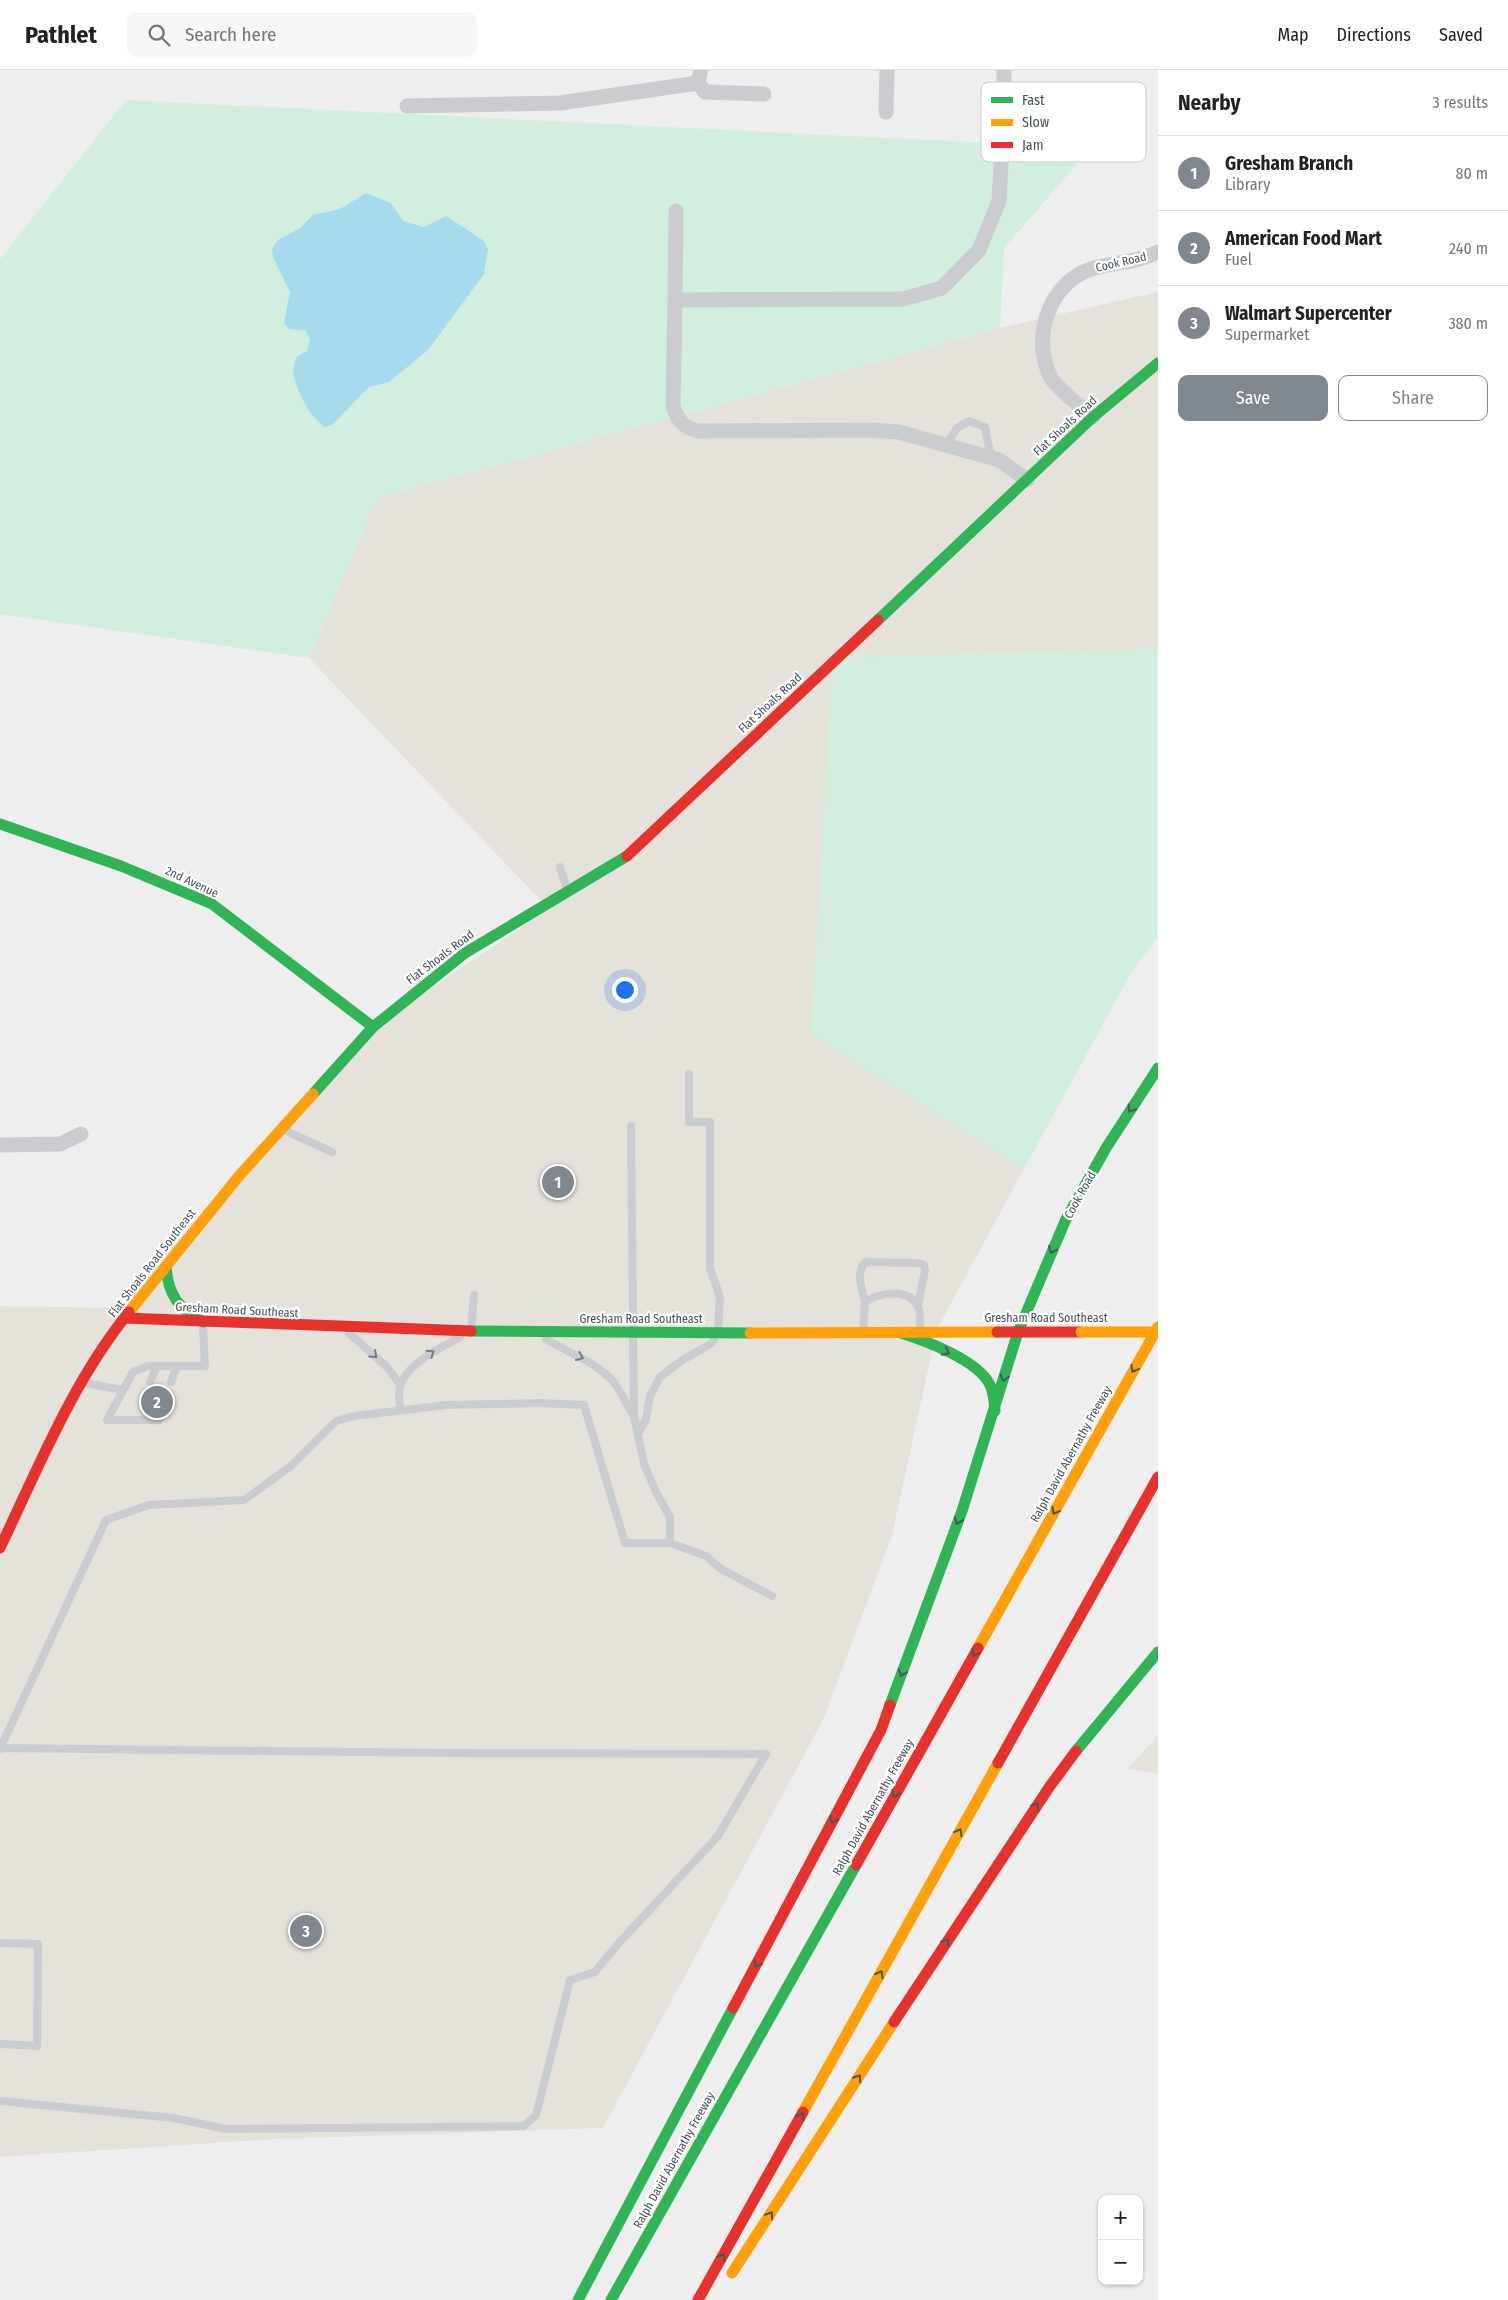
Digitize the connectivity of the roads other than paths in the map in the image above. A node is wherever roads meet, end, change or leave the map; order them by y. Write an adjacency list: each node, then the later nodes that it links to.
1 (886, 70): 5 (street)
2 (700, 76): 3 (street); 4 (street)
3 (764, 94)
4 (407, 106)
5 (886, 112)
6 (1001, 162): 9 (street)
7 (676, 211): 9 (street)
8 (1158, 252): 11 (street, Cook Road)
9 (675, 300): 12 (street)
10 (1158, 363): 11 (main road, Flat Shoals Road)
11 (1094, 417): 14 (main road, Flat Shoals Road)
12 (946, 445): 13 (street); 13 (lane)
13 (991, 458): 14 (street)
14 (1027, 480): 17 (main road, Flat Shoals Road)
15 (0, 824): 18 (main road, 2nd Avenue)
16 (560, 867): 17 (lane)
17 (568, 891): 18 (main road, Flat Shoals Road)
18 (373, 1027): 22 (main road, Flat Shoals Road Southeast)
19 (1158, 1068): 37 (main road, Cook Road, one-way to 37)
20 (689, 1074): 36 (lane)
21 (631, 1126): 35 (lane)
22 (280, 1128): 25 (lane); 26 (main road, Flat Shoals Road Southeast)
23 (81, 1134): 24 (street)
24 (0, 1145)
25 (332, 1152)
26 (166, 1266): 30 (main road, Flat Shoals Road Southeast); 31 (main road)
27 (474, 1295): 34 (lane)
28 (865, 1302): 29 (lane); 29 (lane); 39 (lane)
29 (918, 1306): 41 (lane)
30 (124, 1318): 31 (main road, Gresham Road Southeast); 47 (main road, Flat Shoals Road Southeast)
31 (203, 1322): 33 (main road, Gresham Road Southeast); 44 (lane)
32 (1158, 1327): 68 (main road, Ralph David Abernathy Freeway, one-way to 68)
33 (343, 1328): 34 (main road, Gresham Road Southeast); 48 (lane, one-way to 48)
34 (471, 1332): 42 (main road, Gresham Road Southeast); 48 (lane, one-way to 34)
35 (634, 1332): 36 (main road, Gresham Road Southeast); 42 (main road, Gresham Road Southeast); 54 (lane)
36 (718, 1332): 39 (main road, Gresham Road Southeast); 56 (lane)
37 (1018, 1332): 38 (main road, Gresham Road Southeast, bridge); 41 (main road, Gresham Road Southeast); 51 (main road, Cook Road, one-way to 51)
38 (1158, 1332)
39 (863, 1333): 40 (main road, Gresham Road Southeast)
40 (901, 1333): 41 (main road, Gresham Road Southeast); 51 (main road, one-way to 51)
41 (921, 1333)
42 (538, 1334): 54 (lane, one-way to 54)
43 (157, 1366): 44 (lane); 45 (lane); 49 (lane)
44 (177, 1366): 46 (lane)
45 (150, 1382)
46 (171, 1382)
47 (83, 1383): 49 (lane); 59 (main road, Flat Shoals Road Southeast)
48 (400, 1385): 50 (lane)
49 (123, 1390): 55 (lane)
50 (400, 1409): 58 (lane); 62 (lane)
51 (995, 1411): 67 (main road, Cook Road, one-way to 67)
52 (136, 1412): 55 (lane)
53 (161, 1412): 55 (lane)
54 (634, 1416): 56 (lane)
55 (131, 1420)
56 (638, 1434): 58 (lane)
57 (1158, 1477): 69 (main road, one-way to 57)
58 (670, 1543): 60 (lane)
59 (0, 1548)
60 (772, 1596)
61 (1158, 1652): 66 (main road, one-way to 61)
62 (0, 1748): 65 (lane)
63 (0, 1943): 64 (lane)
64 (0, 2044)
65 (0, 2101)
66 (726, 2284)
67 (578, 2300)
68 (611, 2300)
69 (698, 2300)

